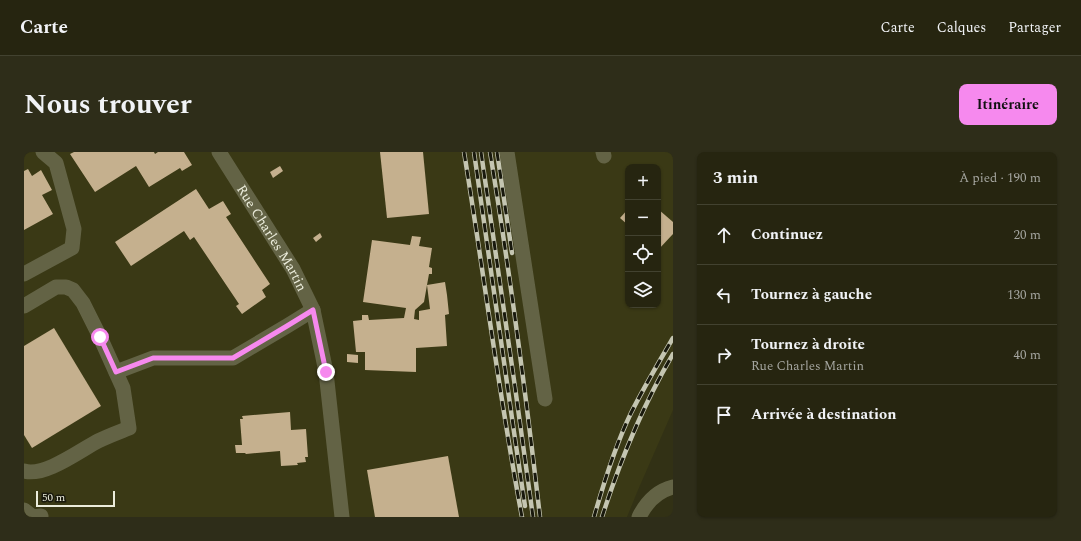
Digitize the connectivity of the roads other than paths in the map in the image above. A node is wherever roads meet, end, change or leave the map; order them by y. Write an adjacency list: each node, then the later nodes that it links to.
1 (43, 152): 4 (street)
2 (219, 152): 6 (street, Rue Charles Martin)
3 (507, 152): 8 (street)
4 (24, 274)
5 (24, 306): 7 (street)
6 (313, 310): 7 (street); 13 (street, Rue Charles Martin)
7 (116, 372): 9 (street)
8 (545, 399)
9 (24, 471)
10 (673, 487): 14 (street)
11 (24, 510): 12 (street)
12 (41, 516)
13 (342, 517)
14 (639, 517)

